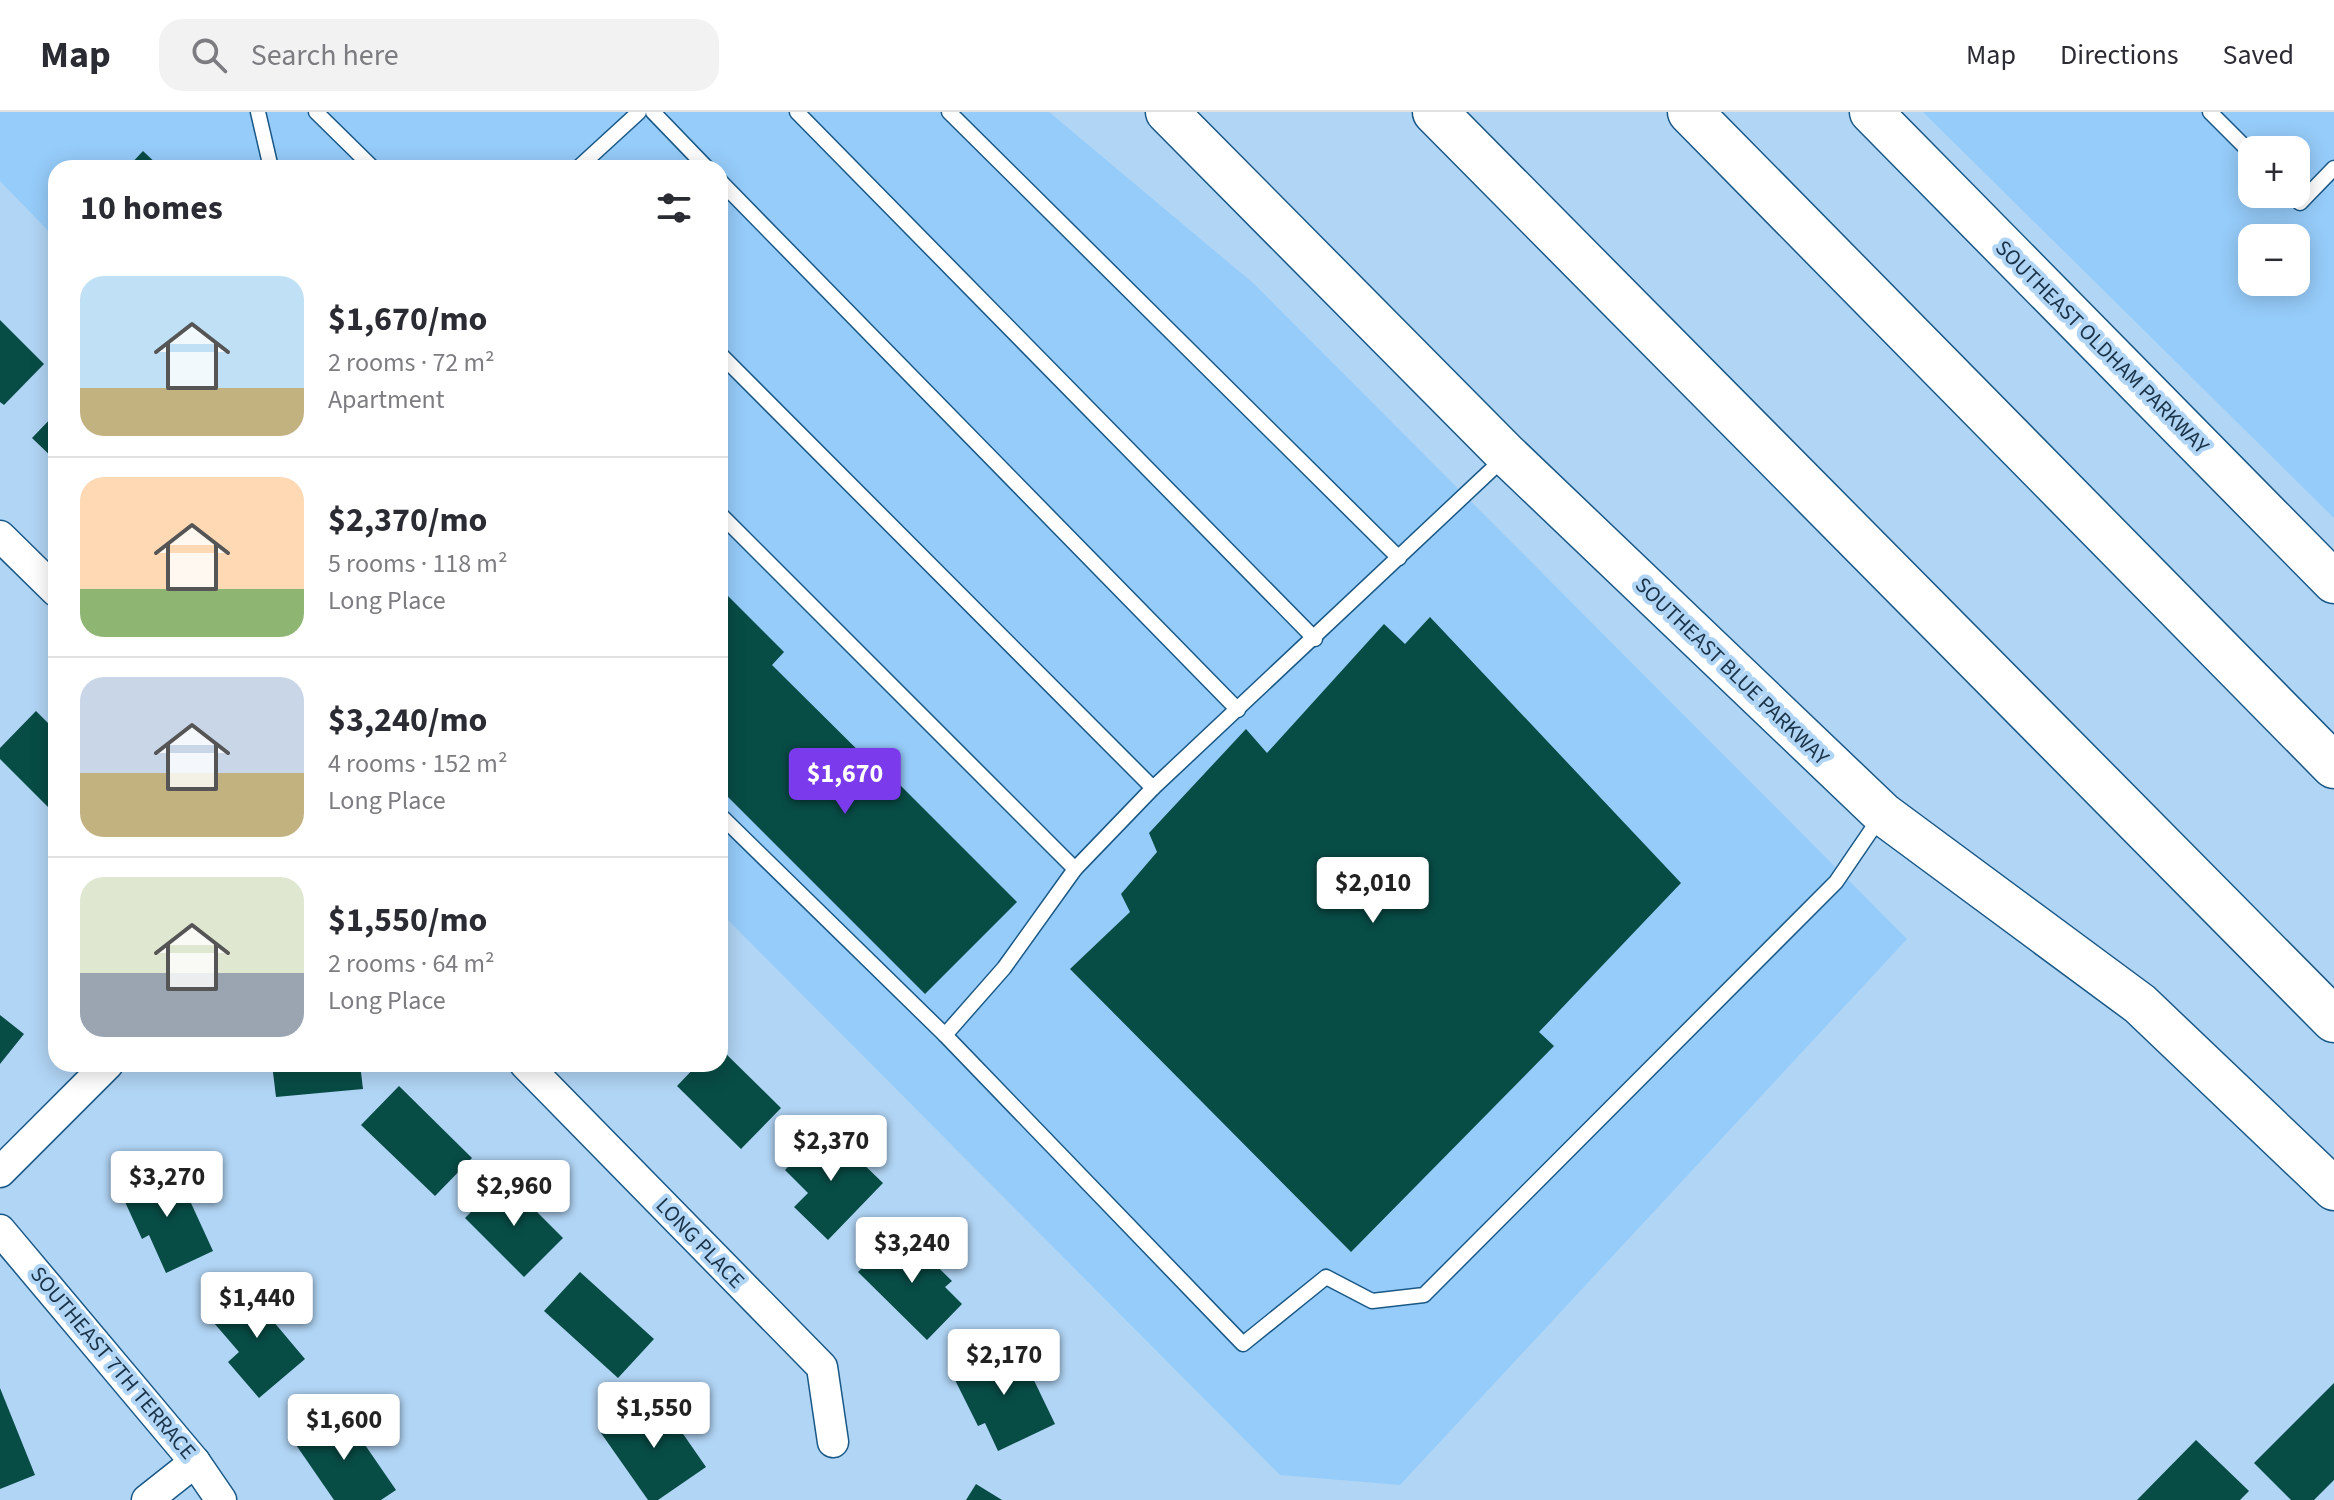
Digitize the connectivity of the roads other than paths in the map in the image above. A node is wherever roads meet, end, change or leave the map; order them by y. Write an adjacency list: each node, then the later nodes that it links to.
1 (258, 112): 14 (lane)
2 (316, 112): 15 (lane)
3 (639, 112): 16 (lane)
4 (653, 112): 17 (lane)
5 (797, 112): 29 (lane)
6 (949, 112): 26 (lane)
7 (1167, 112): 23 (street, SOUTHEAST BLUE PARKWAY)
8 (1690, 112): 21 (highway)
9 (1727, 112): 21 (highway)
10 (1871, 112): 27 (street, SOUTHEAST OLDHAM PARKWAY)
11 (2210, 112): 13 (lane)
12 (1433, 113): 36 (highway)
13 (2238, 140)
14 (269, 160)
15 (365, 160)
16 (587, 160)
17 (699, 160)
18 (2334, 168): 20 (lane)
19 (728, 189): 30 (lane)
20 (2310, 193)
21 (1930, 353): 31 (highway)
22 (728, 362): 32 (lane)
23 (1507, 455): 26 (lane); 33 (street, SOUTHEAST BLUE PARKWAY)
24 (728, 522): 35 (lane)
25 (0, 536): 28 (street)
26 (1399, 558): 29 (lane)
27 (2334, 582)
28 (48, 583)
29 (1315, 639): 30 (lane)
30 (1238, 710): 32 (lane)
31 (2334, 766)
32 (1153, 788): 35 (lane)
33 (1883, 814): 37 (lane); 41 (street, SOUTHEAST BLUE PARKWAY)
34 (728, 823): 37 (lane)
35 (1075, 869): 37 (lane)
36 (2334, 1020)
37 (945, 1035)
38 (100, 1072): 40 (street)
39 (533, 1072): 43 (street, LONG PLACE)
40 (0, 1172)
41 (2334, 1189)
42 (0, 1230): 44 (street, SOUTHEAST 7TH TERRACE)
43 (833, 1442)
44 (195, 1462): 45 (street); 46 (street, SOUTHEAST 7TH TERRACE)
45 (147, 1500)
46 (221, 1500)

